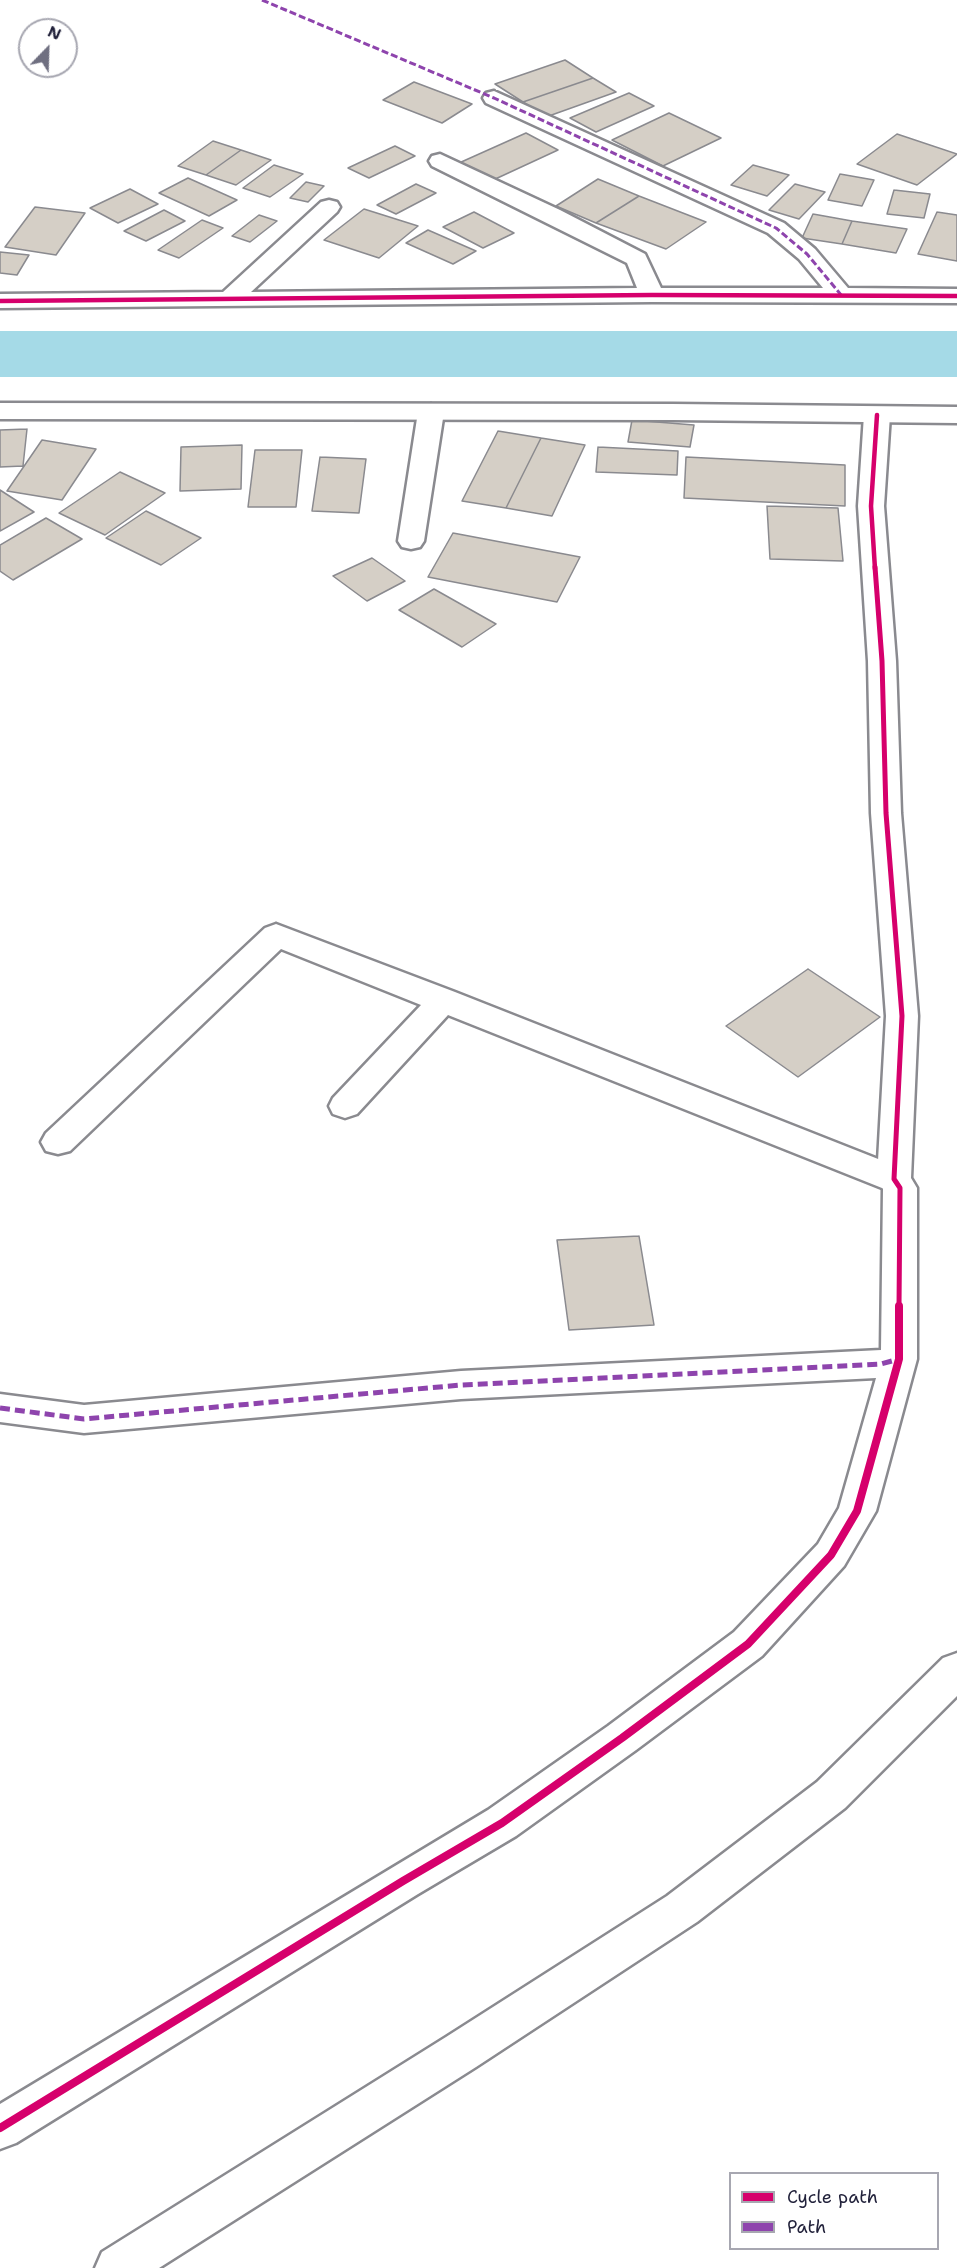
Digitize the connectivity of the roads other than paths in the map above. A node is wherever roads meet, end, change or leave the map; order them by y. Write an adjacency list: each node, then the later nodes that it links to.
1 (494, 98): 5 (street)
2 (440, 161): 4 (street)
3 (329, 207): 7 (street)
4 (652, 295): 5 (street); 7 (street)
5 (842, 296): 6 (street)
6 (957, 296)
7 (230, 298): 8 (street)
8 (0, 301)
9 (0, 411): 10 (street)
10 (431, 412): 11 (street); 13 (street)
11 (886, 415): 12 (street); 17 (street)
12 (950, 415)
13 (411, 541)
14 (444, 1000): 15 (street); 16 (street); 17 (street)
15 (345, 1106)
16 (58, 1142)
17 (894, 1179): 18 (street)
18 (898, 1359): 19 (street); 21 (street)
19 (0, 1408)
20 (957, 1670): 22 (street)
21 (0, 2127)
22 (118, 2268)

